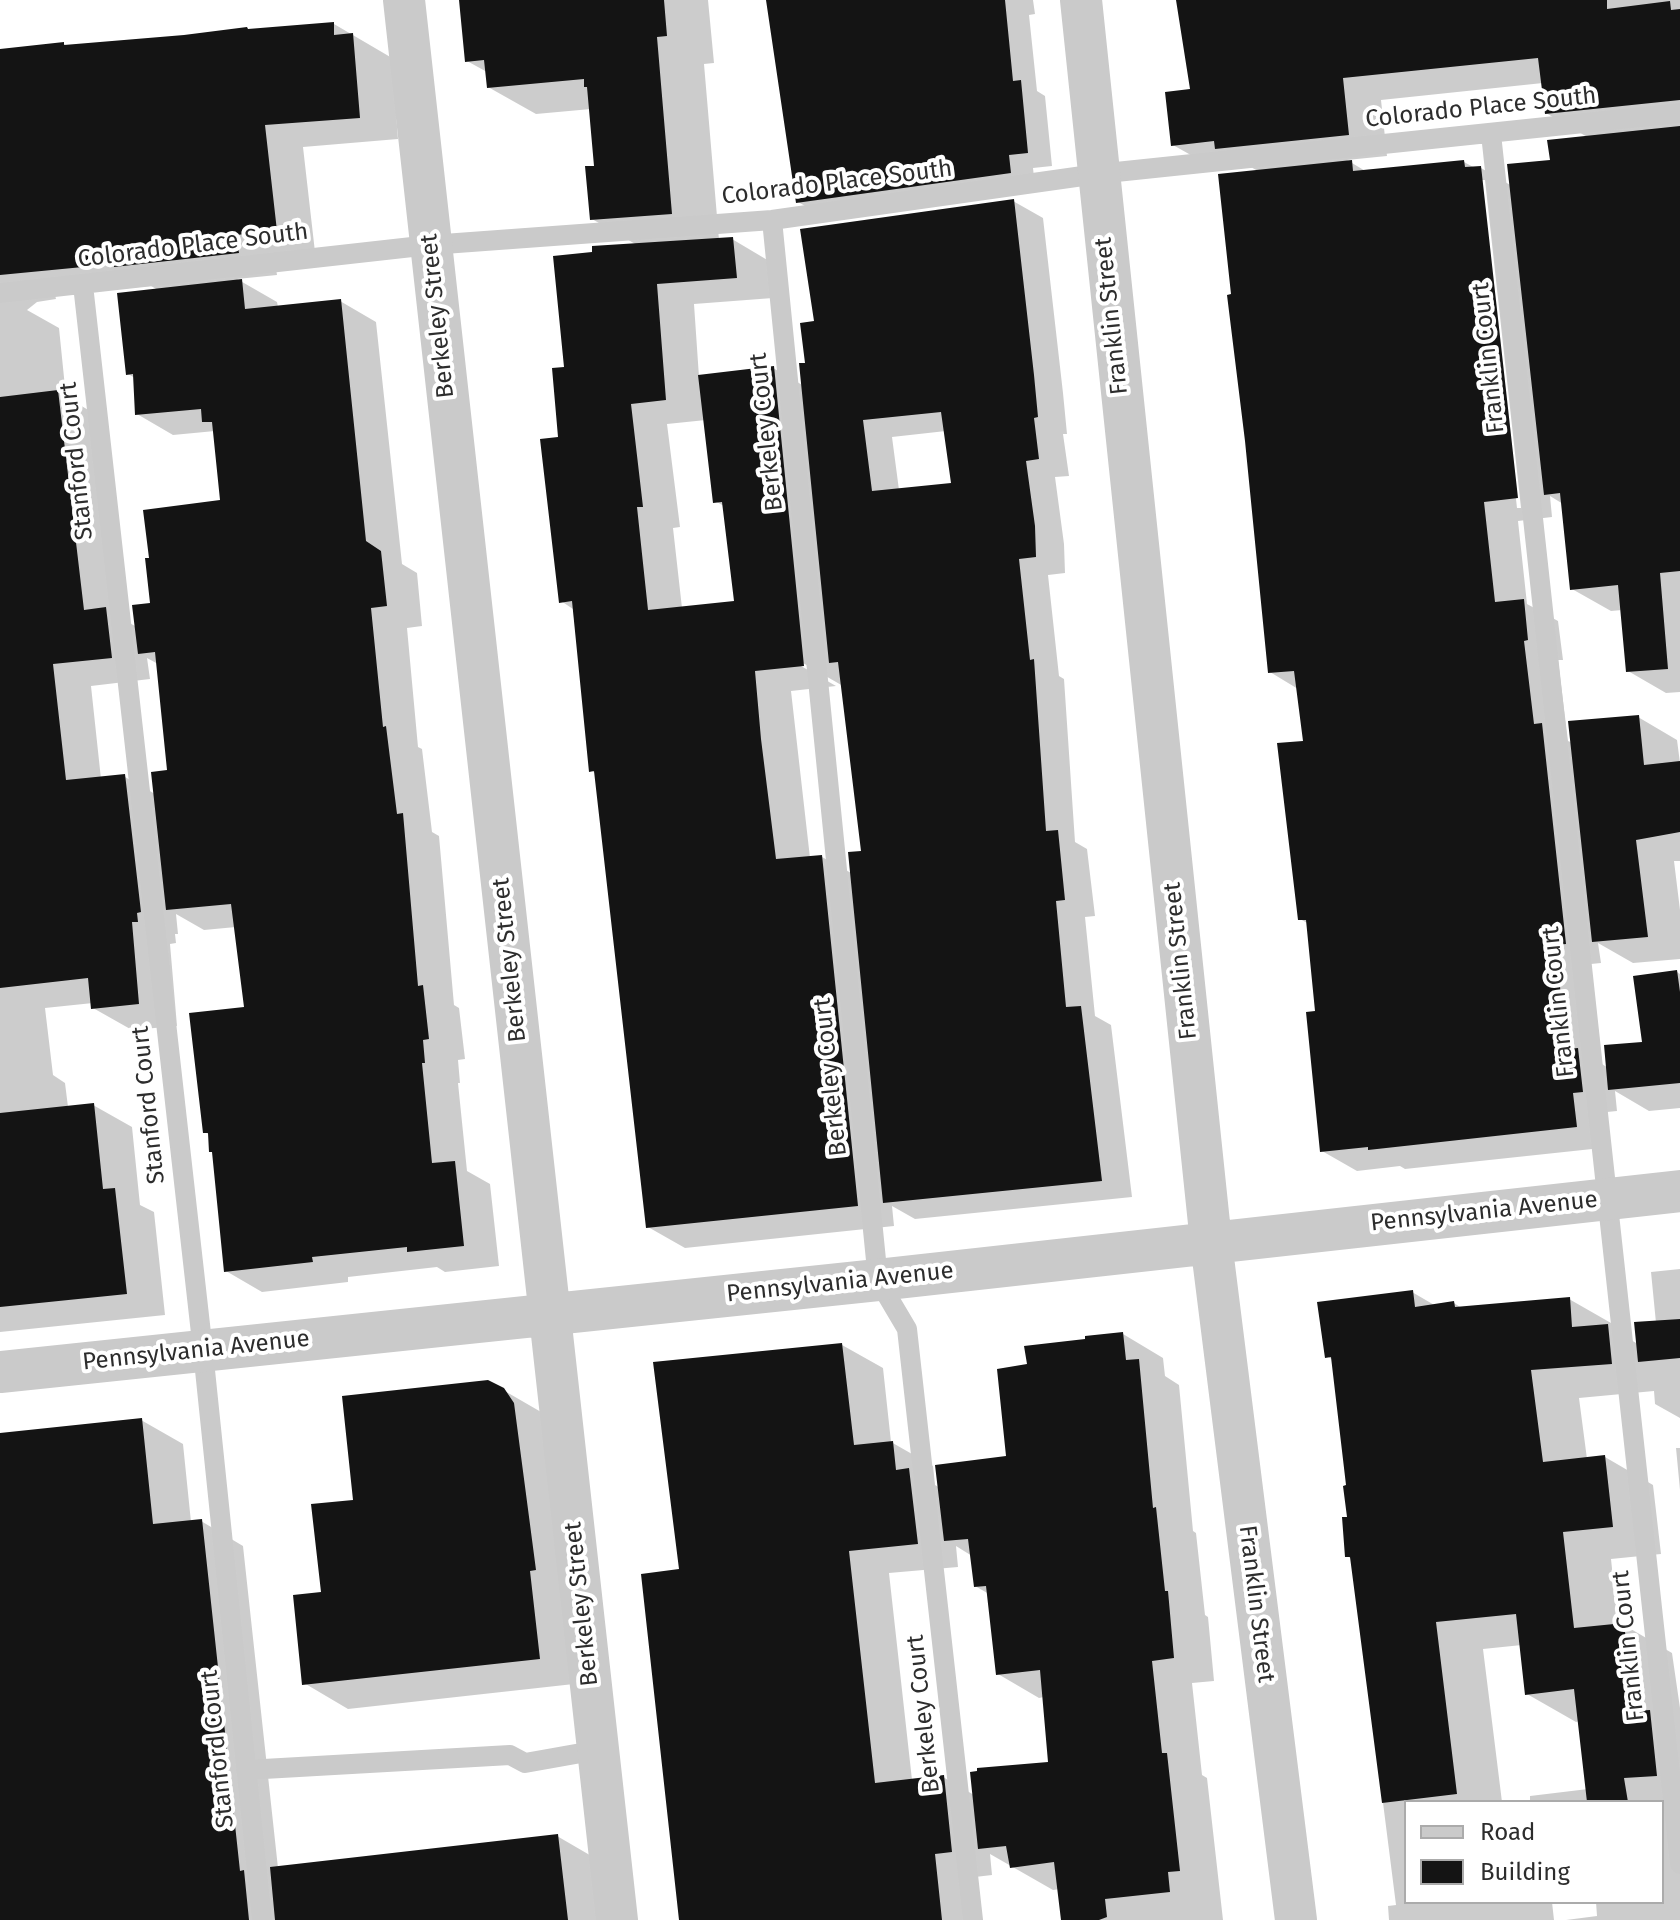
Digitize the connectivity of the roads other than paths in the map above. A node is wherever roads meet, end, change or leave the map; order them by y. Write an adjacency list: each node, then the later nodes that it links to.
1 (404, 0): 7 (street, Berkeley Street)
2 (1081, 0): 5 (street, Franklin Street)
3 (1680, 113): 4 (lane, Colorado Place South)
4 (1491, 134): 5 (lane, Colorado Place South); 11 (lane, Franklin Court)
5 (1097, 174): 6 (lane, Colorado Place South); 12 (street, Franklin Street)
6 (772, 220): 7 (lane, Colorado Place South); 13 (lane, Berkeley Court)
7 (430, 245): 8 (lane, Colorado Place South); 14 (street, Berkeley Street)
8 (83, 285): 9 (lane, Colorado Place South); 15 (lane, Stanford Court)
9 (0, 293)
10 (1680, 1191): 11 (street, Pennsylvania Avenue)
11 (1607, 1199): 12 (street, Pennsylvania Avenue); 19 (lane, Franklin Court)
12 (1211, 1242): 13 (street, Pennsylvania Avenue); 23 (street, Franklin Street)
13 (878, 1280): 14 (street, Pennsylvania Avenue); 22 (lane, Berkeley Court)
14 (550, 1313): 15 (street, Pennsylvania Avenue); 17 (street, Berkeley Street)
15 (203, 1351): 16 (street, Pennsylvania Avenue); 18 (lane, Stanford Court)
16 (0, 1372)
17 (598, 1750): 18 (lane); 21 (street, Berkeley Street)
18 (246, 1770): 20 (lane, Stanford Court)
19 (1680, 1864)
20 (262, 1920)
21 (617, 1920)
22 (973, 1920)
23 (1296, 1920)

